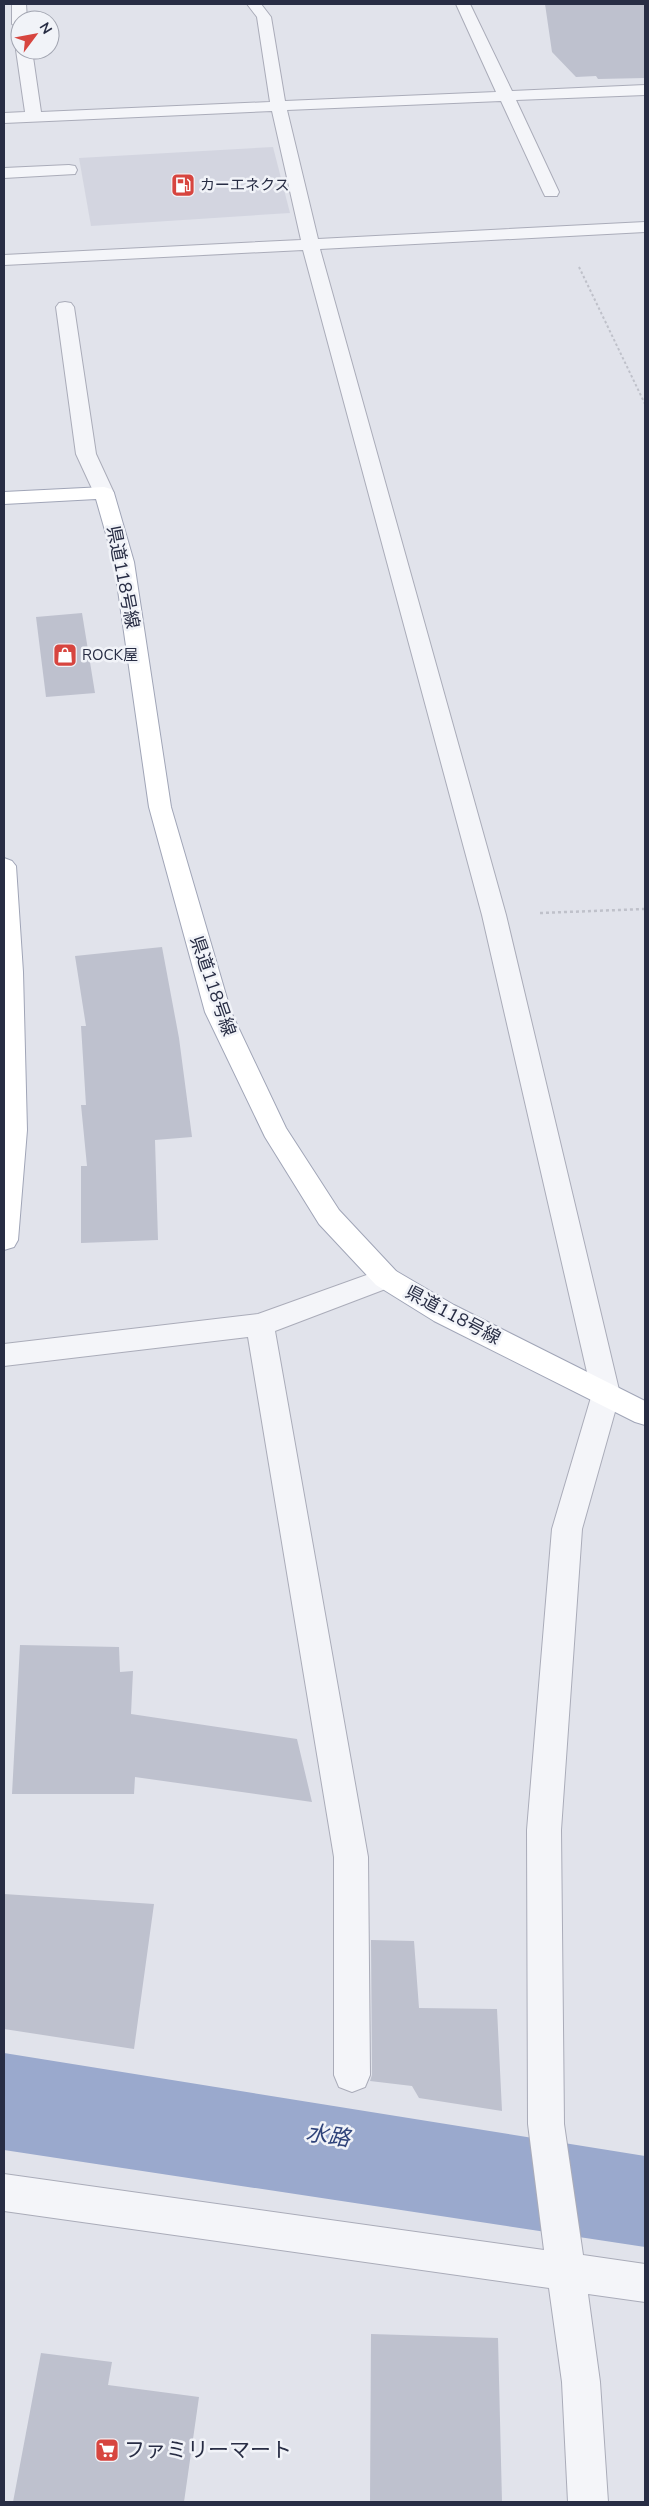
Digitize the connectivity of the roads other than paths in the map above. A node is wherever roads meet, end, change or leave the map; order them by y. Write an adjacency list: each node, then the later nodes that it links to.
1 (254, 4): 6 (street)
2 (464, 4): 5 (street)
3 (25, 60): 7 (street)
4 (645, 90): 5 (street)
5 (506, 96): 6 (street); 11 (street)
6 (278, 104): 7 (street); 13 (street)
7 (34, 117): 8 (street)
8 (4, 118)
9 (69, 170): 10 (street)
10 (4, 173)
11 (551, 192)
12 (645, 226): 13 (street)
13 (310, 243): 14 (street); 24 (street)
14 (4, 260)
15 (65, 307): 16 (street)
16 (104, 494): 17 (main road); 21 (main road, 県道118号線)
17 (4, 498)
18 (4, 866): 19 (main road)
19 (7, 972): 20 (main road)
20 (4, 1240)
21 (386, 1278): 22 (street); 24 (main road, 県道118号線)
22 (260, 1325): 23 (street); 26 (street)
23 (4, 1355)
24 (606, 1394): 25 (main road, 県道118号線); 28 (street)
25 (645, 1414)
26 (352, 2075)
27 (4, 2193): 28 (street)
28 (566, 2262): 29 (street); 30 (street)
29 (645, 2283)
30 (588, 2502)

